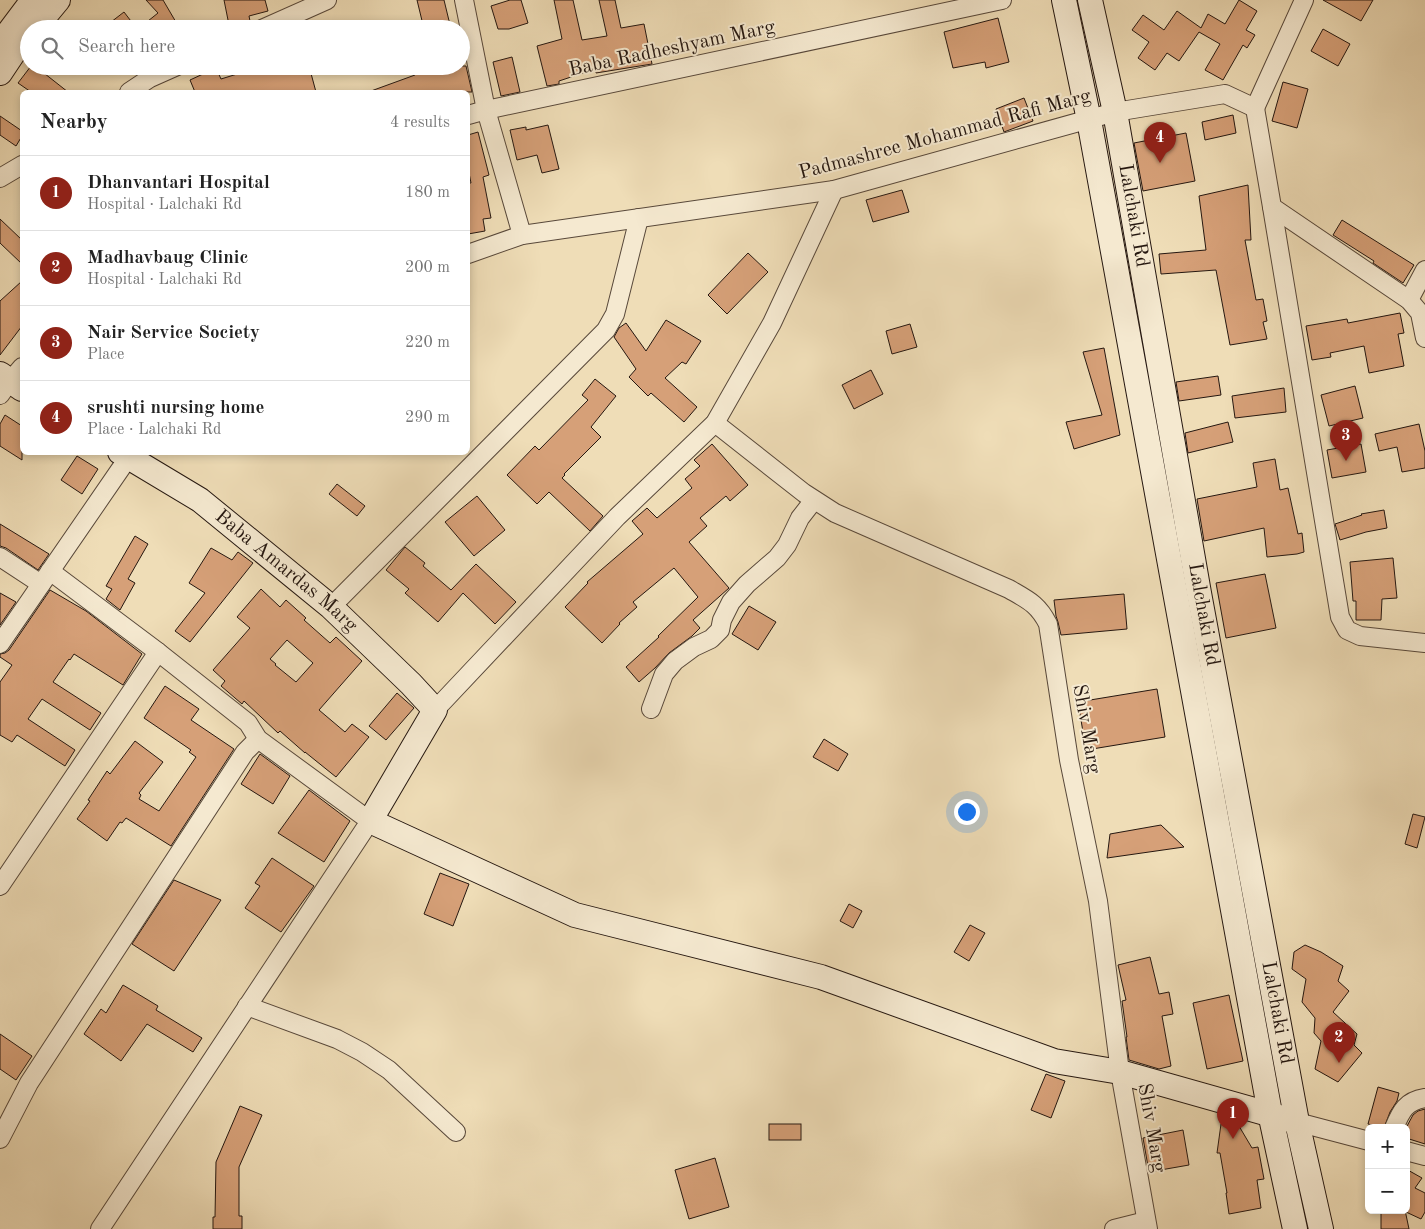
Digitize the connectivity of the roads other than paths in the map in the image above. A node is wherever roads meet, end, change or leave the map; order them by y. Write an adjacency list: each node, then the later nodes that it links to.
1 (58, 0): 8 (main road)
2 (327, 0): 9 (street)
3 (464, 0): 10 (street)
4 (1002, 0): 18 (street, Baba Radheshyam Marg)
5 (1064, 0): 21 (main road, Lalchaki Rd)
6 (1090, 0): 19 (main road, Lalchaki Rd)
7 (1304, 0): 17 (street)
8 (29, 9): 12 (main road)
9 (282, 20)
10 (468, 20)
11 (470, 30): 18 (street)
12 (0, 44)
13 (20, 45): 14 (main road)
14 (0, 73)
15 (156, 75): 16 (street)
16 (132, 90)
17 (1255, 108): 19 (street, Padmashree Mohammad Rafi Marg); 25 (street)
18 (486, 110): 20 (street, Baba Radheshyam Marg); 27 (street)
19 (1115, 112): 21 (street, Padmashree Mohammad Rafi Marg); 33 (main road, Lalchaki Rd)
20 (470, 114)
21 (1089, 120): 24 (street, Padmashree Mohammad Rafi Marg); 34 (main road, Lalchaki Rd)
22 (20, 166): 23 (street)
23 (0, 178)
24 (834, 190): 26 (street, Padmashree Mohammad Rafi Marg); 32 (street)
25 (1272, 207): 30 (street); 42 (street)
26 (639, 218): 27 (street, Padmashree Mohammad Rafi Marg); 41 (street)
27 (522, 235): 28 (street, Padmashree Mohammad Rafi Marg)
28 (470, 253)
29 (1425, 270): 30 (street)
30 (1417, 297): 31 (street)
31 (1425, 338)
32 (715, 423): 37 (street, Shiv Marg); 46 (street)
33 (1170, 425): 34 (main road); 40 (main road, Lalchaki Rd)
34 (1145, 426): 40 (main road, Lalchaki Rd)
35 (126, 455): 39 (street)
36 (129, 455): 41 (main road, Baba Amardas Marg)
37 (814, 500): 45 (street); 51 (street, Shiv Marg)
38 (0, 557): 39 (street)
39 (46, 577): 43 (street); 44 (street)
40 (1188, 593): 53 (main road, Lalchaki Rd); 54 (main road, Lalchaki Rd)
41 (331, 607): 46 (main road, Baba Amardas Marg)
42 (1425, 643)
43 (0, 644)
44 (158, 652): 47 (street); 49 (street)
45 (651, 709)
46 (435, 710): 48 (main road)
47 (258, 738): 48 (street); 57 (street)
48 (370, 821): 50 (street); 51 (main road)
49 (0, 886)
50 (246, 1006): 56 (street); 62 (street)
51 (1120, 1072): 53 (main road); 61 (street, Shiv Marg)
52 (1425, 1098): 55 (street)
53 (1270, 1113): 54 (main road); 64 (main road, Lalchaki Rd)
54 (1297, 1122): 58 (street); 65 (main road, Lalchaki Rd)
55 (1396, 1124)
56 (456, 1132)
57 (0, 1139)
58 (1365, 1140)
59 (1410, 1152): 60 (street)
60 (1425, 1156)
61 (1147, 1225): 63 (street)
62 (100, 1229)
63 (1114, 1229)
64 (1295, 1229)
65 (1321, 1229)

